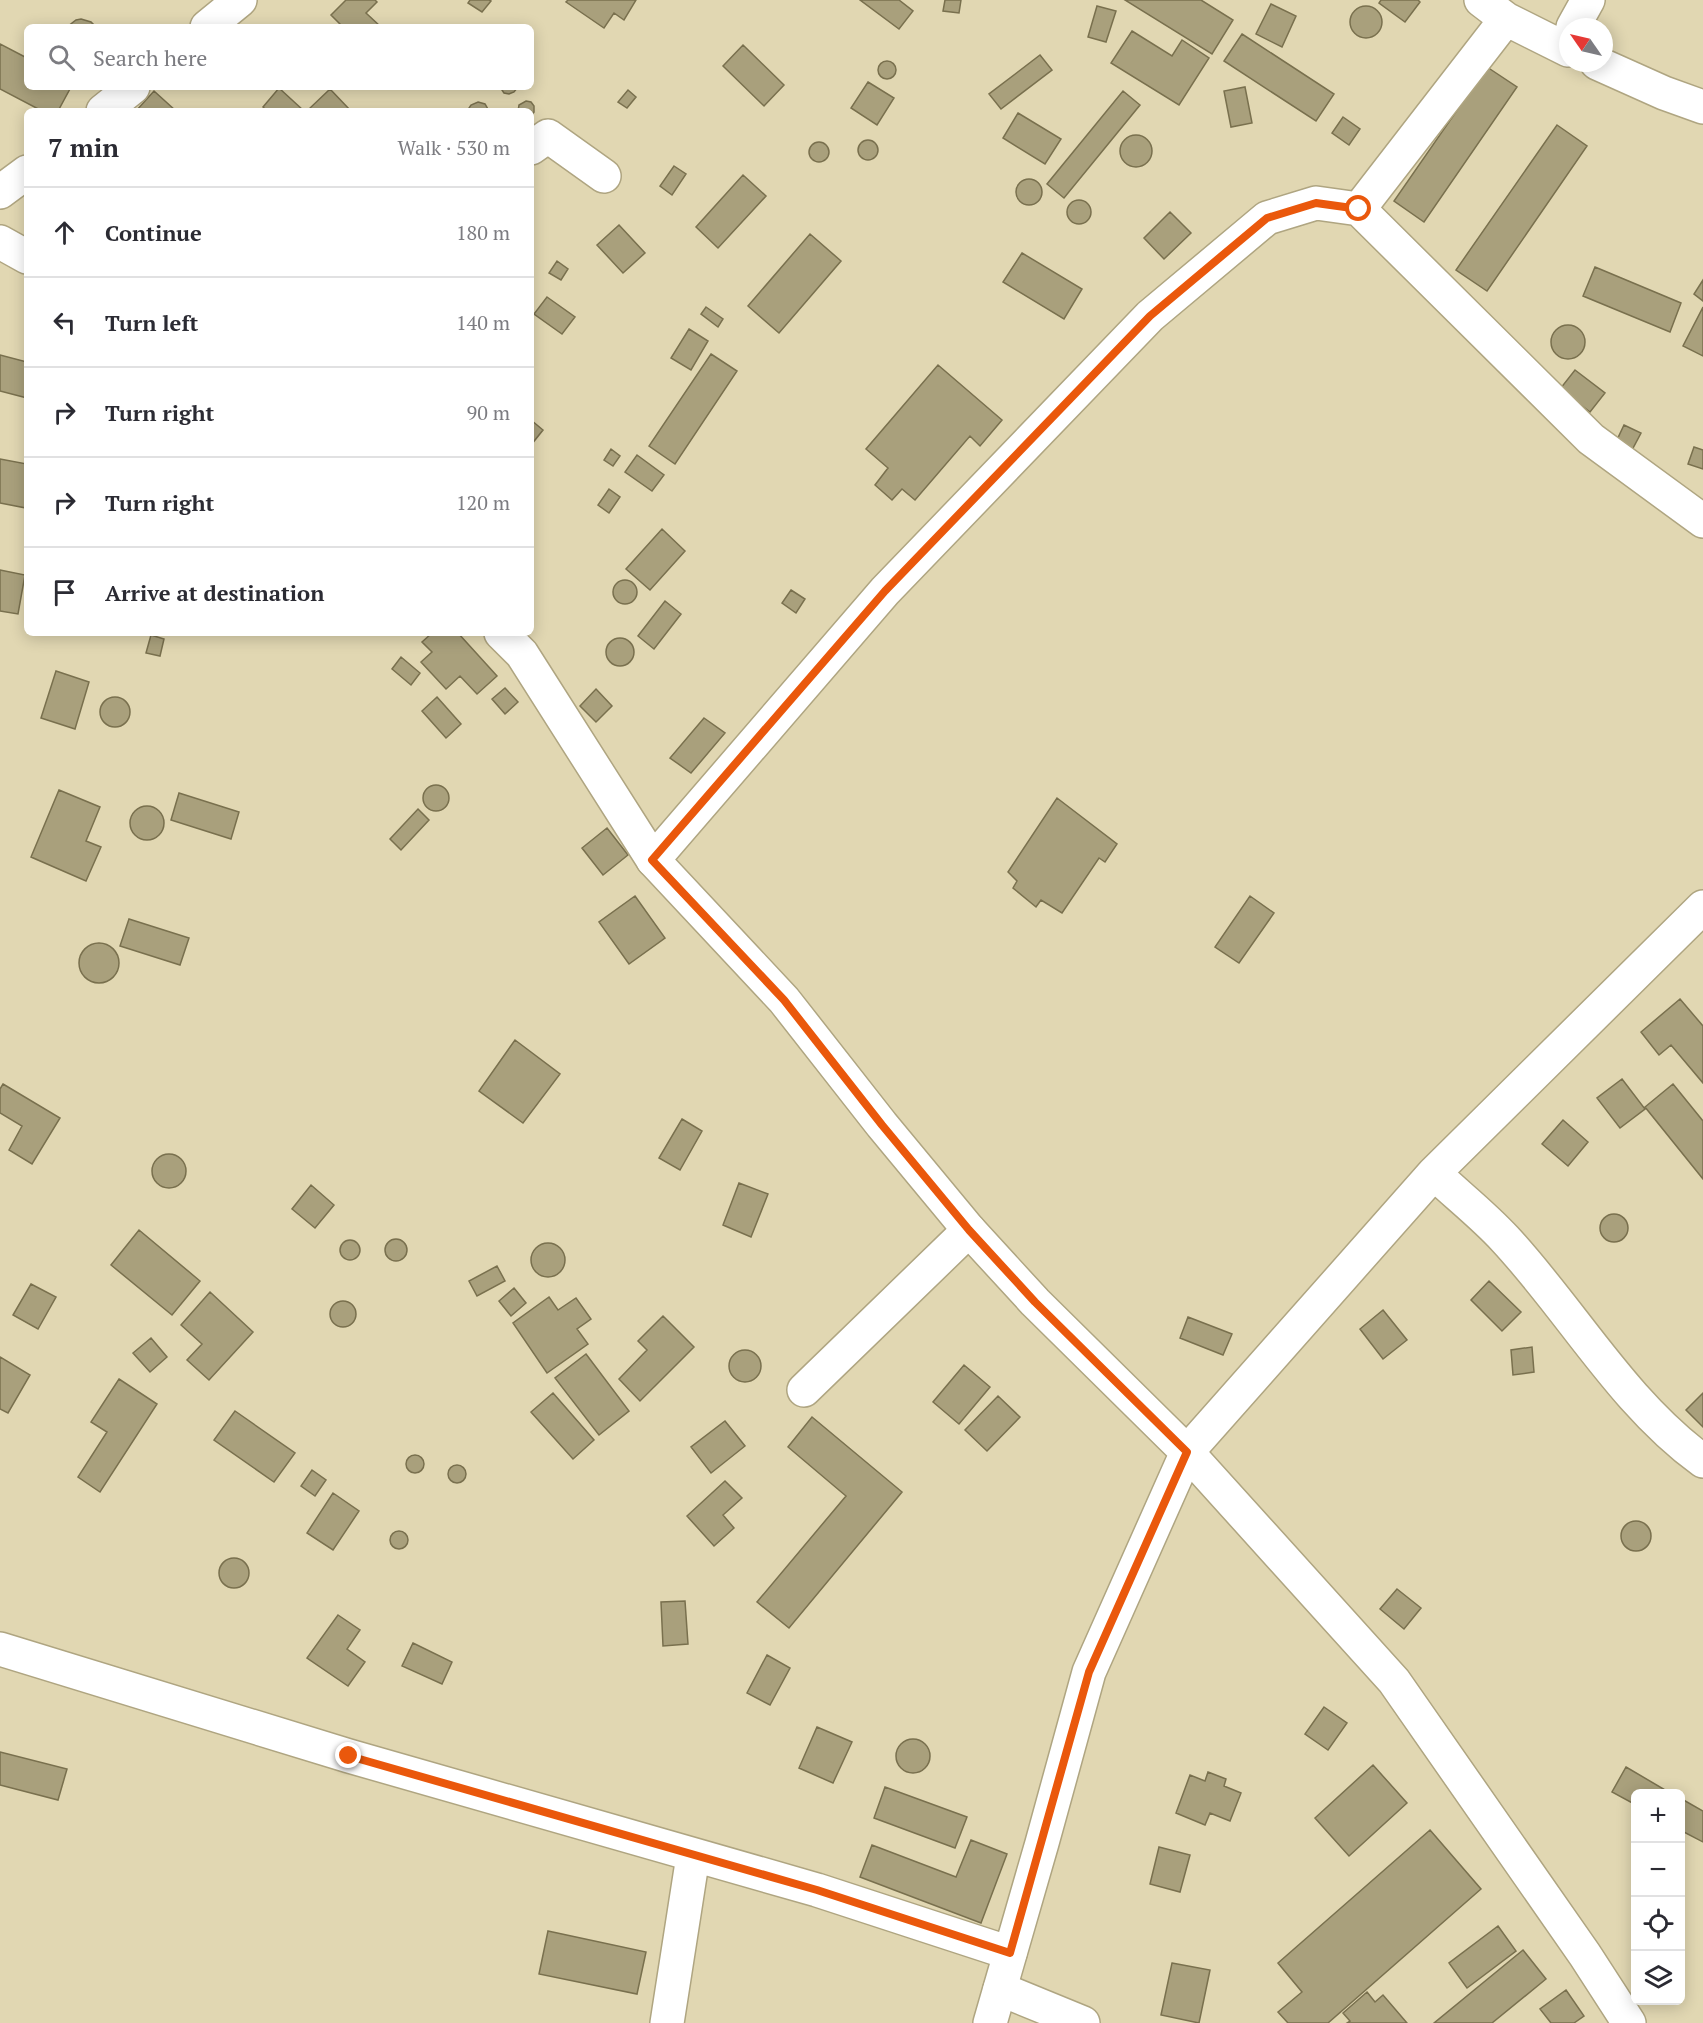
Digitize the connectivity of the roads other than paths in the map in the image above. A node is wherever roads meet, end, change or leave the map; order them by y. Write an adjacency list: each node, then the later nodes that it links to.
1 (240, 0): 5 (street)
2 (1588, 0): 4 (street)
3 (1493, 9): 6 (street); 15 (street)
4 (1579, 18)
5 (211, 24)
6 (1559, 36)
7 (1613, 70): 9 (street)
8 (129, 90): 10 (street)
9 (1703, 107)
10 (108, 108)
11 (534, 146): 13 (street)
12 (24, 174): 14 (street)
13 (604, 176)
14 (0, 192)
15 (1359, 209): 18 (street); 20 (street)
16 (0, 242): 17 (street)
17 (24, 255)
18 (1703, 521)
19 (504, 636): 20 (street)
20 (652, 860): 23 (street)
21 (1703, 907): 22 (street)
22 (1434, 1173): 25 (street); 26 (street)
23 (969, 1230): 24 (street); 25 (street)
24 (804, 1390)
25 (1187, 1452): 29 (street); 34 (street)
26 (1703, 1461)
27 (0, 1649): 28 (street)
28 (693, 1856): 29 (street); 31 (street)
29 (1010, 1953): 30 (street)
30 (1000, 1989): 32 (street); 33 (street)
31 (667, 2023)
32 (990, 2023)
33 (1083, 2023)
34 (1629, 2023)

